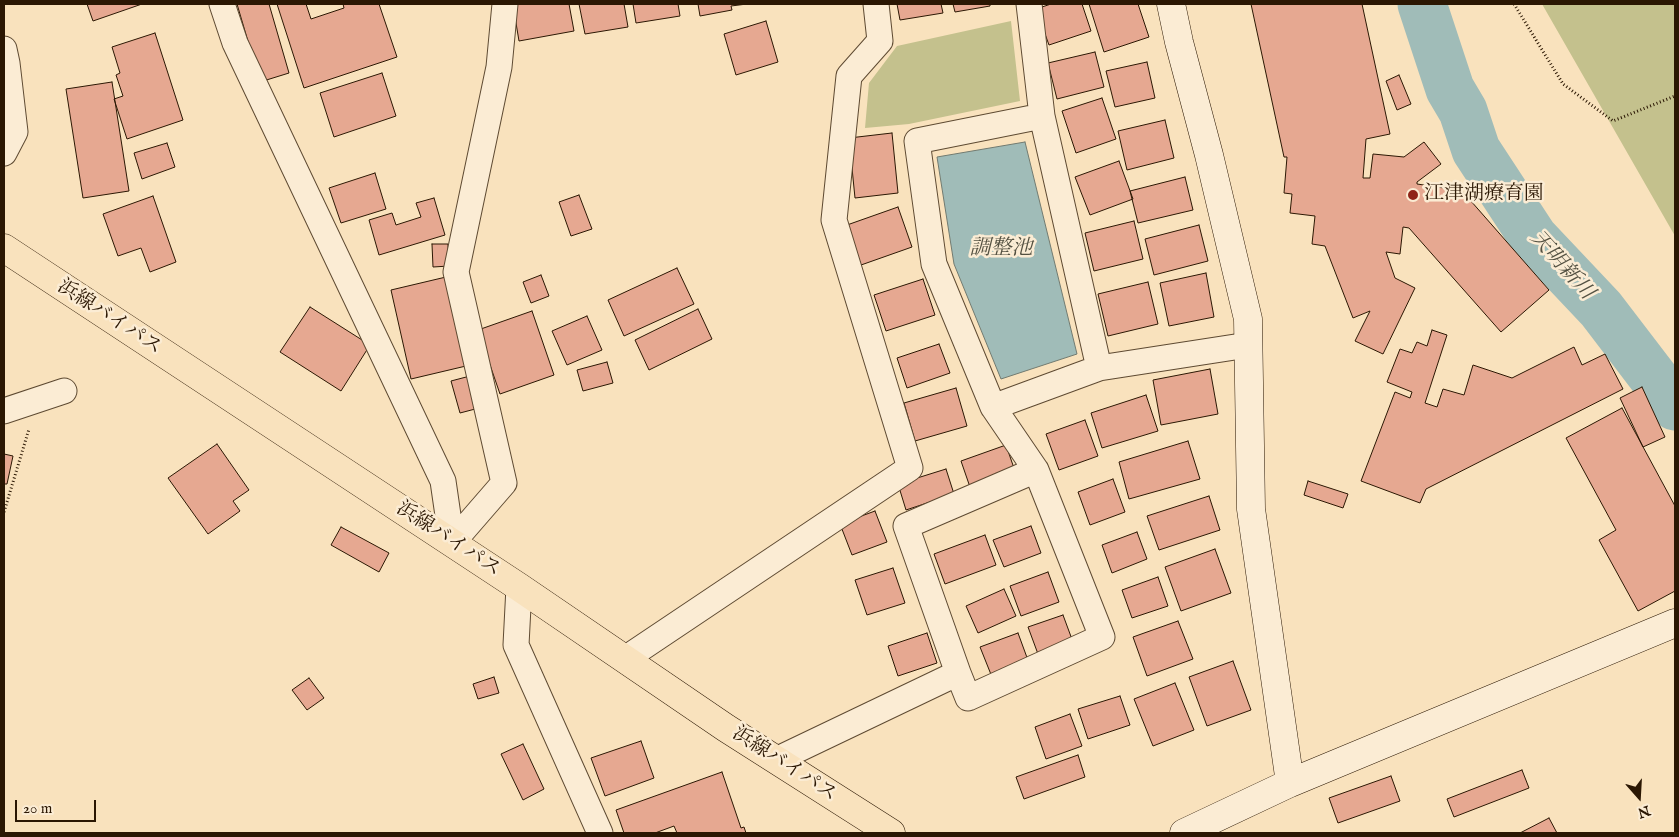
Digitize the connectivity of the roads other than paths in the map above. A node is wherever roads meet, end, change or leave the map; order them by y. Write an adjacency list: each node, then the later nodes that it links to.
1 (222, 4): 16 (street)
2 (505, 4): 16 (street)
3 (876, 4): 19 (street)
4 (1029, 4): 7 (street)
5 (1171, 4): 10 (street)
6 (4, 49): 8 (street)
7 (1042, 116): 11 (street); 13 (street)
8 (4, 153)
9 (4, 248): 16 (highway, 浜線バイパス)
10 (1248, 345): 11 (street); 22 (street)
11 (1099, 368): 13 (street)
12 (64, 391): 14 (street)
13 (993, 407): 15 (street)
14 (4, 411)
15 (1036, 470): 20 (street); 20 (street)
16 (452, 543): 17 (highway, 浜線バイパス)
17 (519, 588): 19 (highway, 浜線バイパス); 23 (street)
18 (1675, 623): 22 (street)
19 (625, 659): 21 (highway, 浜線バイパス)
20 (958, 673): 21 (street)
21 (776, 760): 24 (highway, 浜線バイパス)
22 (1290, 783): 25 (street)
23 (600, 833)
24 (891, 833)
25 (1184, 833)

